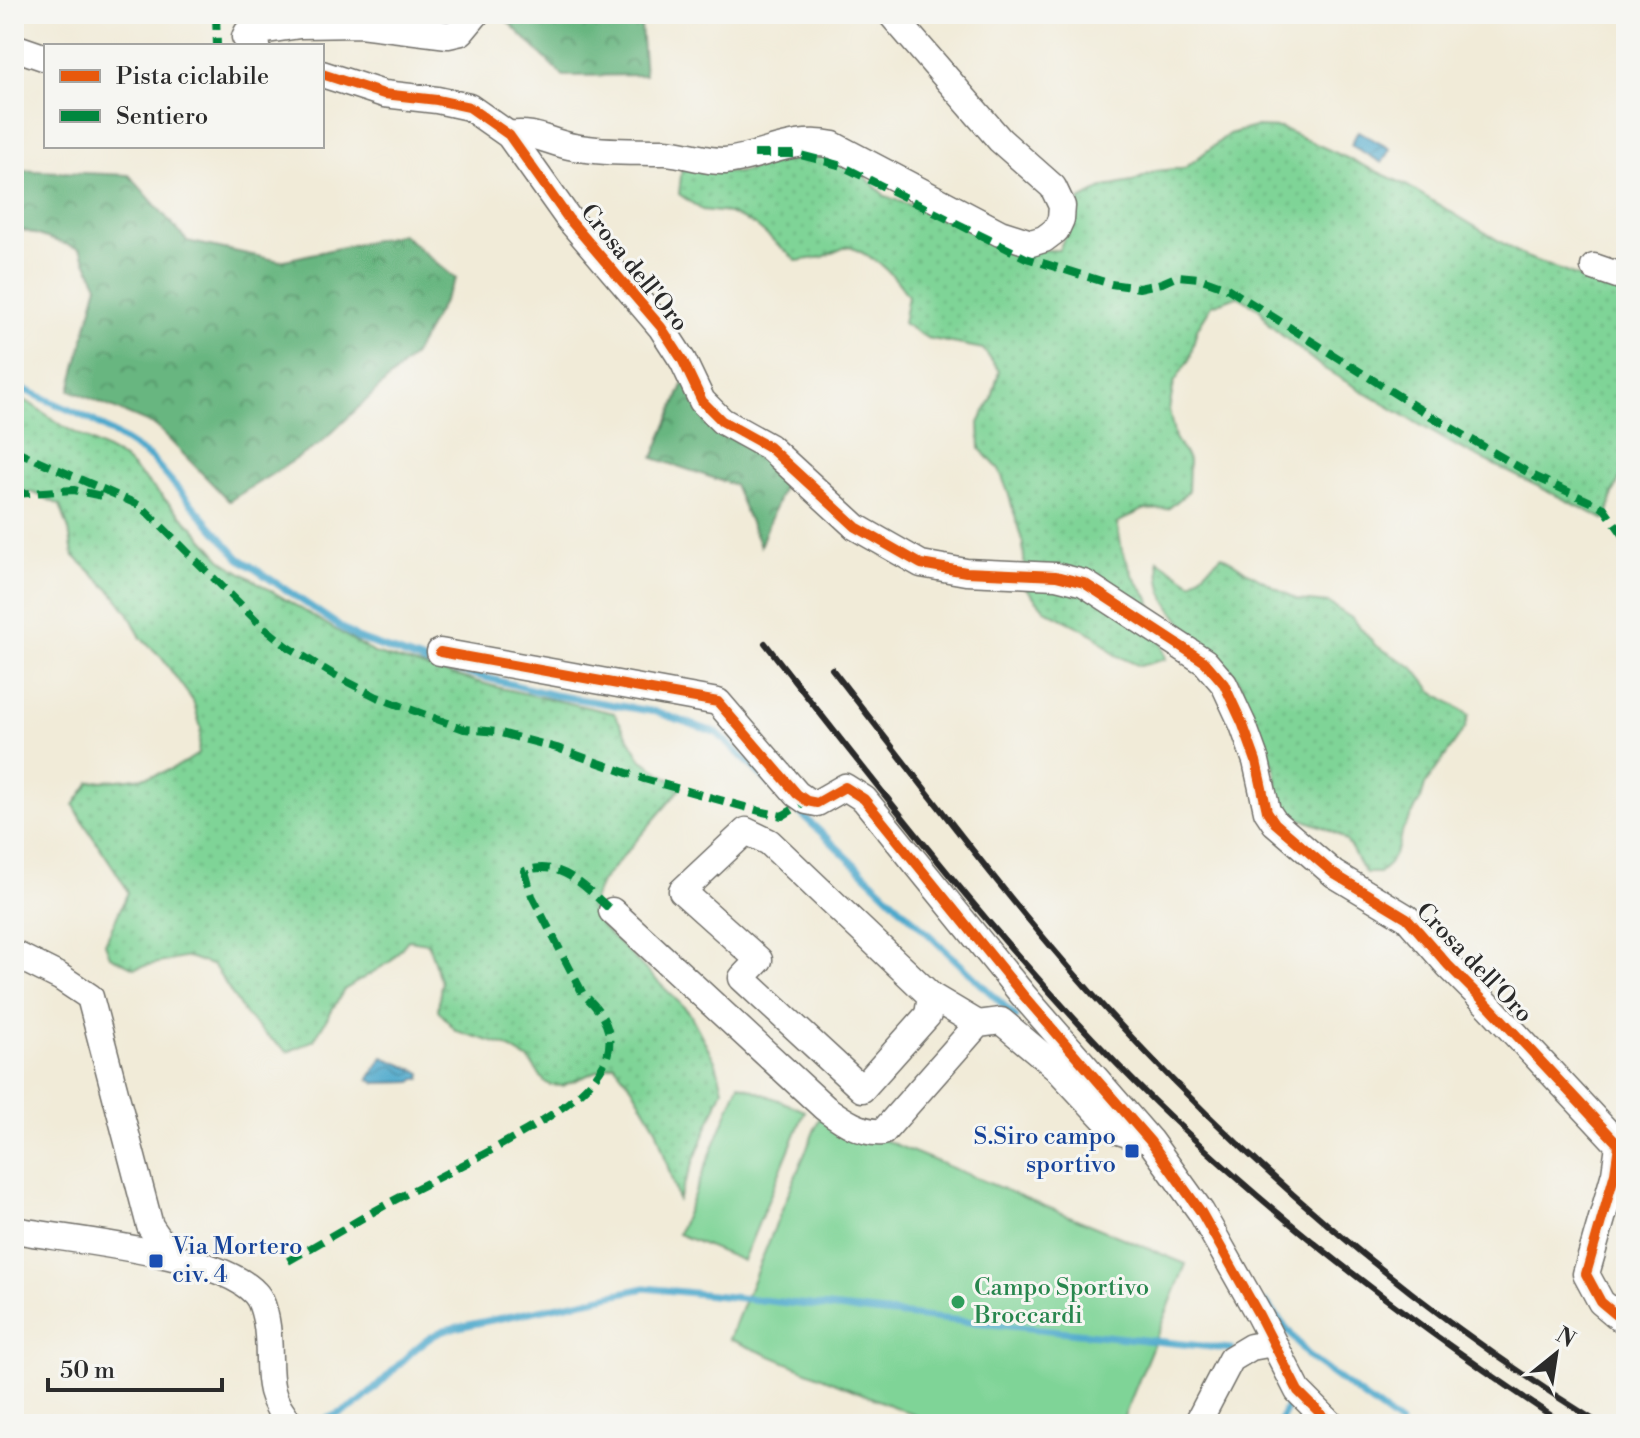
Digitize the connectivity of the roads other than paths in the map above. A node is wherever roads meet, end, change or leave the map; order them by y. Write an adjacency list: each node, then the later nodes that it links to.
1 (476, 14): 3 (street)
2 (891, 14): 7 (street)
3 (254, 44)
4 (14, 47): 5 (street)
5 (44, 57)
6 (324, 75): 7 (street, Crosa dell'Oro)
7 (509, 135): 18 (street, Crosa dell'Oro)
8 (1594, 267): 9 (street)
9 (1626, 278)
10 (440, 652): 15 (street)
11 (612, 911): 14 (street)
12 (14, 954): 17 (street)
13 (931, 996): 13 (street); 14 (street)
14 (978, 1024): 15 (street)
15 (1150, 1141): 19 (street)
16 (14, 1230): 17 (street)
17 (170, 1255): 20 (street)
18 (1626, 1323)
19 (1273, 1343): 21 (street); 22 (street)
20 (291, 1424)
21 (1197, 1424)
22 (1331, 1424)

